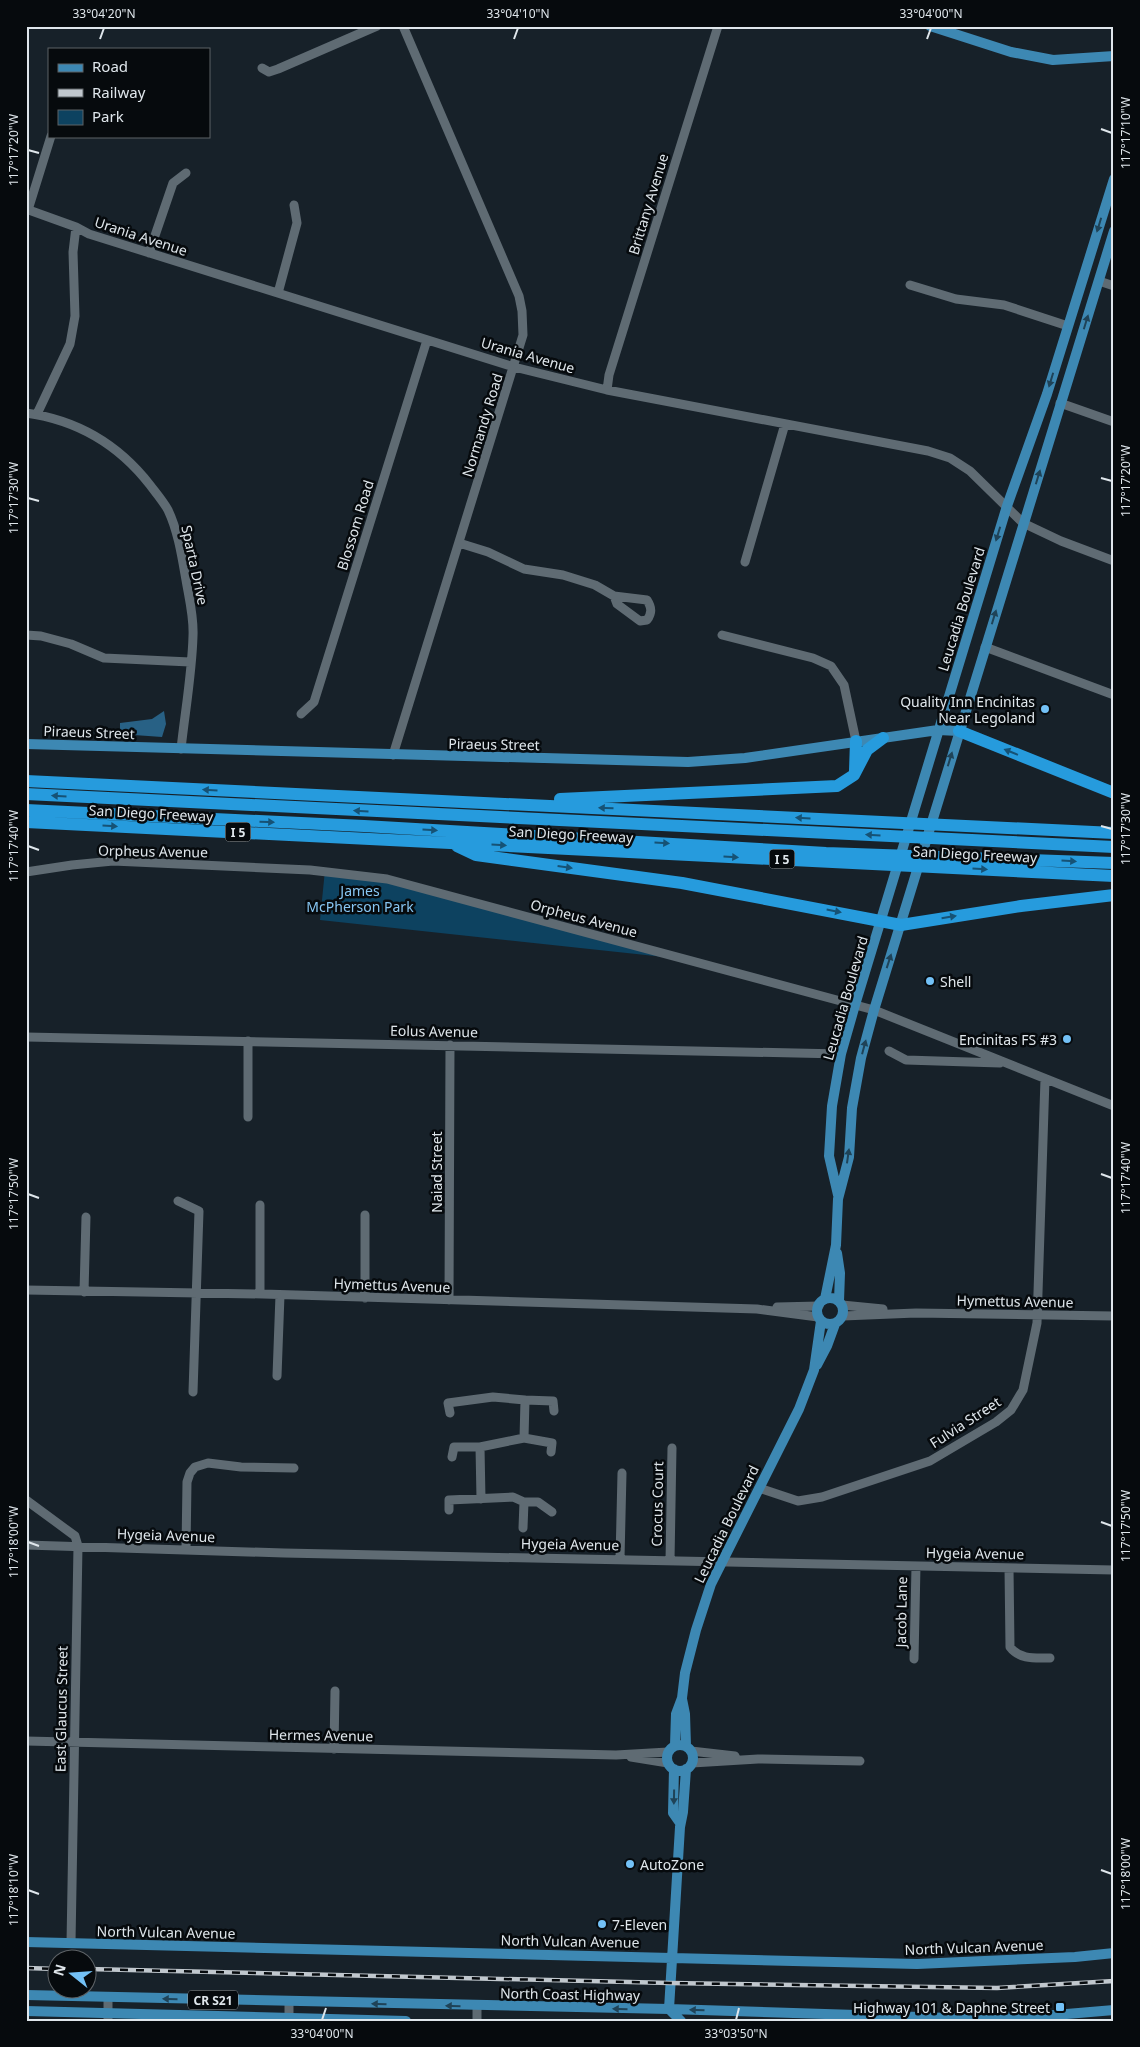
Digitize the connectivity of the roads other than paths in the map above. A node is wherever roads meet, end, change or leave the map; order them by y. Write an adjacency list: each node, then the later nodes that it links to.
1 (378, 26): 6 (street)
2 (403, 26): 21 (street, Normandy Road)
3 (718, 26): 22 (street, Brittany Avenue)
4 (930, 26): 5 (main road)
5 (1114, 56)
6 (262, 68)
7 (50, 138): 11 (street)
8 (186, 173): 14 (street)
9 (1114, 178): 19 (main road, Leucadia Boulevard, one-way to 19)
10 (294, 205): 18 (street)
11 (27, 209): 12 (street, Urania Avenue)
12 (76, 227): 14 (street, Urania Avenue); 25 (street)
13 (1114, 231): 15 (main road, Leucadia Boulevard)
14 (148, 253): 18 (street, Urania Avenue)
15 (1099, 281): 17 (street); 23 (main road, Leucadia Boulevard, one-way to 15)
16 (910, 285): 19 (street)
17 (1114, 286)
18 (278, 293): 20 (street, Urania Avenue)
19 (1068, 326): 28 (main road, Leucadia Boulevard, one-way to 28)
20 (427, 340): 21 (street, Urania Avenue); 39 (street, Blossom Road)
21 (514, 367): 22 (street, Urania Avenue); 30 (street, Normandy Road)
22 (607, 390): 27 (street, Urania Avenue)
23 (1060, 403): 26 (street); 29 (main road, Leucadia Boulevard, one-way to 23)
24 (26, 413): 25 (street, Sparta Drive)
25 (37, 414): 37 (street, Sparta Drive)
26 (1114, 422)
27 (785, 424): 28 (street, Urania Avenue); 31 (street)
28 (1007, 506): 29 (street, Urania Avenue); 40 (main road, Leucadia Boulevard, one-way to 40)
29 (1023, 523): 32 (street); 36 (main road, Leucadia Boulevard, one-way to 29)
30 (460, 543): 33 (street); 46 (street, Normandy Road)
31 (745, 562)
32 (1114, 562)
33 (614, 596)
34 (722, 635): 43 (street)
35 (26, 636): 37 (street)
36 (985, 647): 38 (street); 41 (main road, Leucadia Boulevard)
37 (190, 662): 45 (street, Sparta Drive)
38 (1114, 695)
39 (301, 714)
40 (938, 730): 41 (main road, Piraeus Street); 42 (main road, Piraeus Street); 61 (main road, Leucadia Boulevard)
41 (959, 731): 49 (highway, one-way to 41); 62 (main road, Leucadia Boulevard, one-way to 41)
42 (883, 738): 43 (main road, Piraeus Street); 47 (highway)
43 (856, 741): 46 (main road, Piraeus Street); 47 (highway)
44 (26, 744): 45 (main road, Piraeus Street)
45 (181, 749): 46 (main road, Piraeus Street)
46 (393, 755)
47 (854, 775): 51 (highway)
48 (26, 781): 51 (highway, San Diego Freeway, one-way to 48)
49 (1114, 793)
50 (26, 794): 56 (highway, one-way to 50)
51 (482, 803): 54 (highway, San Diego Freeway, one-way to 51)
52 (26, 810): 57 (highway, one-way to 57)
53 (26, 822): 55 (highway, San Diego Freeway / I 5, one-way to 55)
54 (1114, 833)
55 (450, 842): 59 (highway, San Diego Freeway / I 5, one-way to 59); 61 (highway, one-way to 61)
56 (1114, 847)
57 (1114, 863)
58 (26, 872): 63 (street, Orpheus Avenue)
59 (1114, 876)
60 (1114, 895): 62 (highway, one-way to 60)
61 (881, 921): 62 (highway); 63 (main road, Leucadia Boulevard)
62 (901, 925): 64 (main road, Leucadia Boulevard, one-way to 62)
63 (854, 1004): 64 (street, Orpheus Avenue); 69 (main road, Leucadia Boulevard)
64 (874, 1010): 70 (street, Orpheus Avenue); 74 (main road, Leucadia Boulevard, one-way to 64)
65 (26, 1036): 66 (street, Eolus Avenue)
66 (248, 1041): 67 (street, Eolus Avenue); 73 (street)
67 (450, 1045): 69 (street, Eolus Avenue); 86 (street, Naiad Street)
68 (889, 1050): 70 (street)
69 (842, 1054): 74 (main road, Leucadia Boulevard)
70 (1007, 1064): 71 (street, Orpheus Avenue)
71 (1046, 1079): 72 (street, Orpheus Avenue); 90 (street, Fulvia Street)
72 (1114, 1106)
73 (248, 1117)
74 (838, 1199): 79 (main road, Leucadia Boulevard)
75 (178, 1201): 82 (street)
76 (260, 1205): 83 (street)
77 (365, 1215): 85 (street)
78 (86, 1217): 81 (street)
79 (836, 1245): 87 (main road, Leucadia Boulevard); 88 (main road, Leucadia Boulevard)
80 (26, 1290): 81 (street, Hymettus Avenue)
81 (84, 1292): 82 (street, Hymettus Avenue)
82 (195, 1293): 83 (street, Hymettus Avenue); 96 (street)
83 (260, 1294): 84 (street, Hymettus Avenue)
84 (280, 1295): 85 (street, Hymettus Avenue); 95 (street)
85 (365, 1298): 86 (street, Hymettus Avenue)
86 (449, 1300): 89 (street, Hymettus Avenue)
87 (822, 1303): 88 (main road); 89 (street, Hymettus Avenue); 92 (main road)
88 (841, 1307): 90 (street, Hymettus Avenue); 93 (main road)
89 (757, 1309): 92 (street, Hymettus Avenue)
90 (1037, 1315): 91 (street, Hymettus Avenue); 107 (street, Fulvia Street)
91 (1114, 1316)
92 (820, 1319): 93 (main road); 94 (main road, Leucadia Boulevard)
93 (835, 1324): 94 (main road, Leucadia Boulevard)
94 (814, 1370): 107 (main road, Leucadia Boulevard)
95 (277, 1376)
96 (193, 1392)
97 (525, 1400): 98 (street); 99 (street); 100 (street)
98 (554, 1411)
99 (450, 1413)
100 (524, 1438): 101 (street); 103 (street)
101 (480, 1447): 104 (street); 108 (street)
102 (672, 1448): 118 (street, Crocus Court)
103 (551, 1452)
104 (452, 1457)
105 (294, 1468): 116 (street)
106 (622, 1473): 117 (street)
107 (759, 1488): 119 (main road, Leucadia Boulevard)
108 (481, 1499): 110 (street); 111 (street)
109 (26, 1500): 115 (street)
110 (524, 1502): 112 (street); 113 (street)
111 (449, 1510)
112 (552, 1512)
113 (523, 1528)
114 (26, 1545): 115 (street, Hygeia Avenue)
115 (78, 1546): 116 (street, Hygeia Avenue); 128 (street, East Glaucus Street)
116 (186, 1549): 117 (street, Hygeia Avenue)
117 (620, 1559): 118 (street, Hygeia Avenue)
118 (670, 1561): 119 (street, Hygeia Avenue)
119 (721, 1562): 120 (street, Hygeia Avenue); 126 (main road, Leucadia Boulevard)
120 (916, 1566): 121 (street, Hygeia Avenue); 124 (street, Jacob Lane)
121 (1009, 1568): 122 (street, Hygeia Avenue); 123 (street)
122 (1114, 1570)
123 (1050, 1658)
124 (914, 1659)
125 (335, 1691): 130 (street)
126 (682, 1698): 129 (main road, Leucadia Boulevard); 131 (main road, Leucadia Boulevard)
127 (26, 1741): 128 (street, Hermes Avenue)
128 (75, 1742): 130 (street, Hermes Avenue); 139 (street, East Glaucus Street)
129 (689, 1748): 131 (main road); 133 (street); 136 (main road, Leucadia Boulevard)
130 (334, 1749): 132 (street, Hermes Avenue)
131 (671, 1749): 132 (street, Hermes Avenue); 135 (main road, Leucadia Boulevard)
132 (616, 1755): 135 (street, Hermes Avenue)
133 (758, 1759): 134 (street); 136 (street)
134 (860, 1761)
135 (671, 1766): 136 (main road); 137 (main road, one-way to 137)
136 (689, 1766): 137 (main road)
137 (680, 1823): 141 (main road)
138 (26, 1942): 139 (main road, North Vulcan Avenue)
139 (71, 1943): 141 (main road, North Vulcan Avenue)
140 (1114, 1953): 141 (main road, North Vulcan Avenue)
141 (671, 1957): 146 (main road)
142 (26, 1995): 143 (main road, North Coast Highway / CR S21)
143 (108, 1998): 144 (main road, North Coast Highway / CR S21, one-way to 143); 149 (street)
144 (289, 2002): 145 (main road, North Coast Highway / CR S21, one-way to 144); 152 (street)
145 (477, 2006): 146 (main road, North Coast Highway / CR S21, one-way to 145); 154 (street)
146 (669, 2009): 150 (main road, North Coast Highway / CR S21, one-way to 146); 155 (main road)
147 (1114, 2010): 151 (main road, North Coast Highway / CR S21)
148 (26, 2011): 149 (main road, CR S21)
149 (108, 2017): 152 (main road, CR S21)
150 (854, 2018): 151 (main road, North Coast Highway / CR S21)
151 (1043, 2018)
152 (289, 2019): 153 (main road, CR S21)
153 (406, 2021)
154 (477, 2021)
155 (681, 2021)

